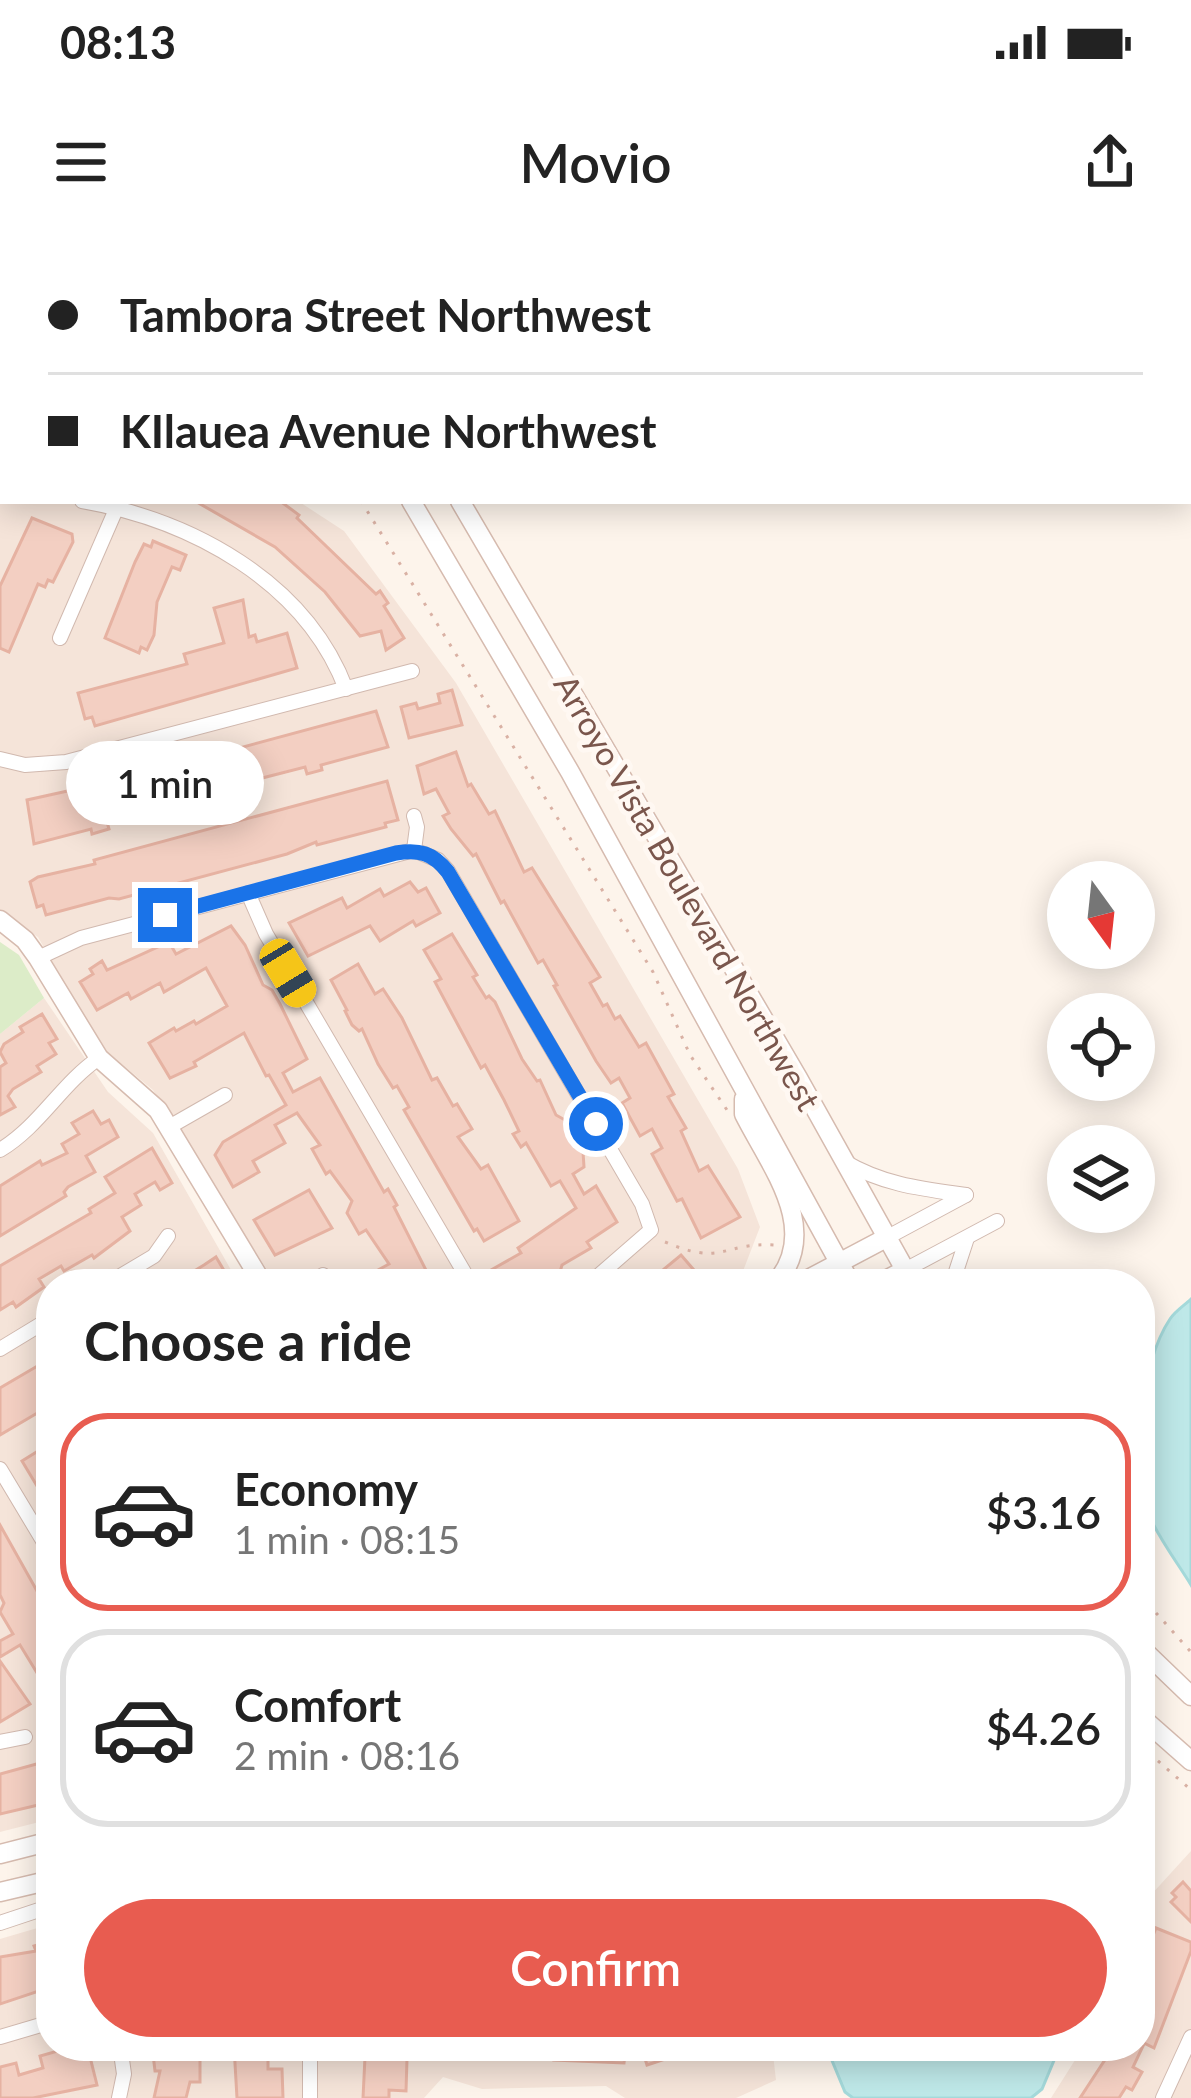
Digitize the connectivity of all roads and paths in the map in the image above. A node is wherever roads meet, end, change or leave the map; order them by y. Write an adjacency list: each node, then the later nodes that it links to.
1 (100, 504): 5 (street)
2 (363, 504): 18 (path)
3 (413, 504): 16 (main road, Arroyo Vista Boulevard Northwest)
4 (462, 504): 21 (main road, Arroyo Vista Boulevard Northwest)
5 (117, 507): 6 (street); 8 (street)
6 (60, 638)
7 (412, 671): 8 (street)
8 (346, 688): 9 (street)
9 (0, 759)
10 (414, 816): 11 (street)
11 (414, 850): 12 (street); 32 (street)
12 (248, 892): 14 (street); 31 (street)
13 (0, 920): 14 (main road)
14 (38, 958): 15 (main road)
15 (99, 1058): 19 (main road); 20 (street)
16 (744, 1088): 28 (main road, Arroyo Vista Boulevard Northwest); 33 (main road)
17 (225, 1095): 19 (street)
18 (732, 1120)
19 (170, 1127): 30 (main road)
20 (0, 1150)
21 (842, 1160): 25 (main road, Arroyo Vista Boulevard Northwest); 25 (street)
22 (997, 1221): 24 (street)
23 (168, 1236): 29 (street)
24 (968, 1236): 37 (street); 38 (street)
25 (886, 1238): 28 (main road); 36 (main road, Arroyo Vista Boulevard Northwest)
26 (664, 1241): 27 (path)
27 (784, 1246)
28 (837, 1262): 34 (main road); 35 (main road, Arroyo Vista Boulevard Northwest)
29 (132, 1269)
30 (254, 1269)
31 (462, 1269)
32 (606, 1269)
33 (785, 1269)
34 (825, 1269)
35 (841, 1269)
36 (904, 1269)
37 (921, 1269)
38 (957, 1269)
39 (36, 1327): 40 (street)
40 (0, 1348)
41 (0, 1469): 42 (street)
42 (36, 1519)
43 (1155, 1611): 44 (path)
44 (1191, 1652)
45 (1155, 1661): 46 (main road)
46 (1191, 1696)
47 (1155, 1729): 51 (main road)
48 (25, 1737): 49 (street)
49 (0, 1742)
50 (1155, 1758): 52 (path)
51 (1191, 1761)
52 (1191, 1790)
53 (36, 1845): 54 (main road)
54 (0, 1854)
55 (36, 1884): 56 (main road)
56 (0, 1892)
57 (36, 1911): 58 (street)
58 (0, 1923)
59 (36, 2026): 60 (street)
60 (0, 2037)
61 (1191, 2037): 66 (street)
62 (122, 2061): 64 (street)
63 (310, 2061): 65 (street)
64 (119, 2098)
65 (310, 2098)
66 (1163, 2098)

